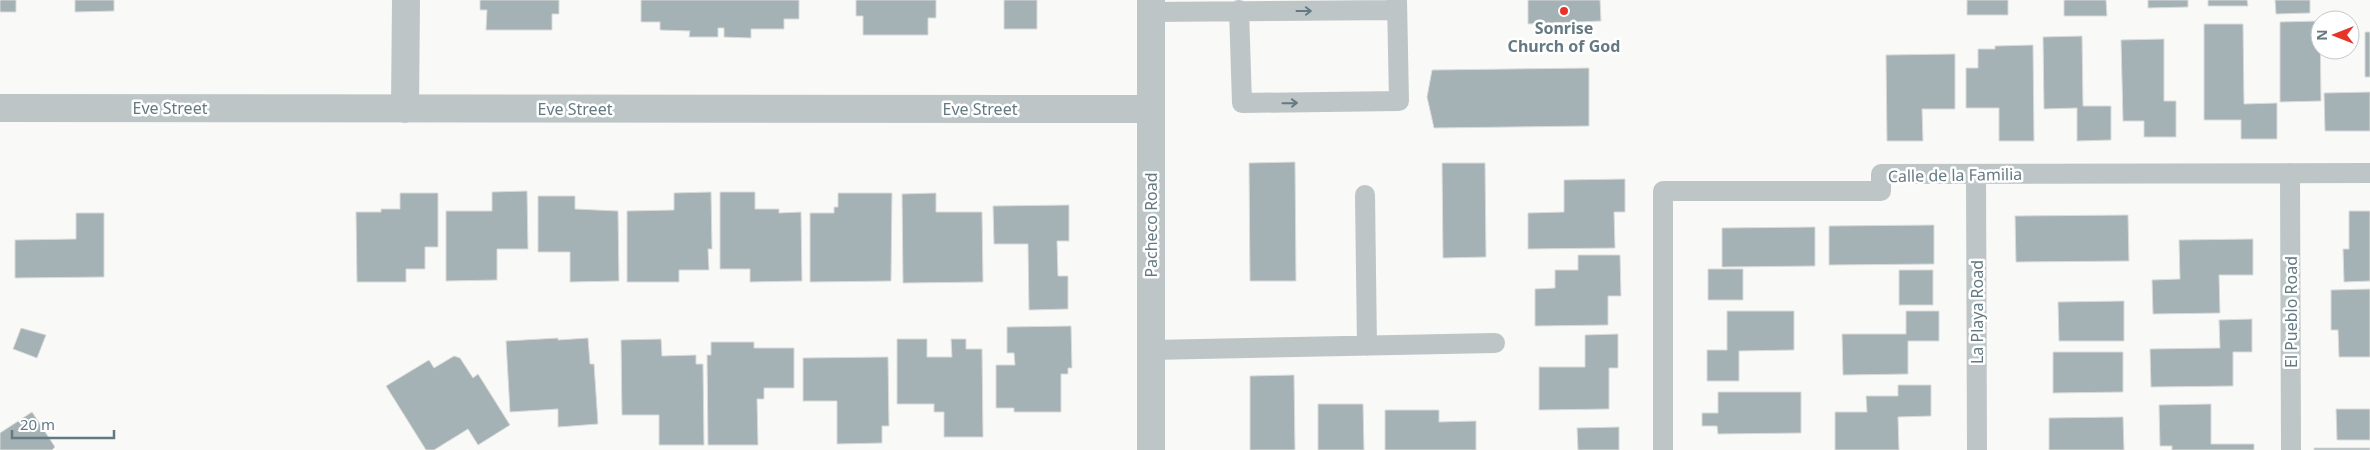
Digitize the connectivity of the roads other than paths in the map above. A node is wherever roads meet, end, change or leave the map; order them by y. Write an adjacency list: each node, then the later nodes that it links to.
1 (406, 0): 6 (street)
2 (1397, 5): 4 (lane, one-way to 2); 4 (lane, one-way to 2)
3 (1151, 6): 4 (lane); 7 (street, Pacheco Road)
4 (1247, 10)
5 (0, 108): 6 (street, Eve Street)
6 (405, 108): 7 (street, Eve Street)
7 (1151, 110): 14 (street, Pacheco Road)
8 (2290, 173): 9 (lane, Calle de la Familia); 10 (lane, Calle de la Familia); 18 (lane, El Pueblo Road)
9 (2370, 173)
10 (1976, 174): 16 (lane, Calle de la Familia); 17 (lane, La Playa Road)
11 (1365, 195): 13 (lane)
12 (1495, 343): 13 (lane)
13 (1367, 346): 14 (lane)
14 (1152, 350): 15 (street, Pacheco Road)
15 (1152, 450)
16 (1663, 450)
17 (1977, 450)
18 (2291, 450)

